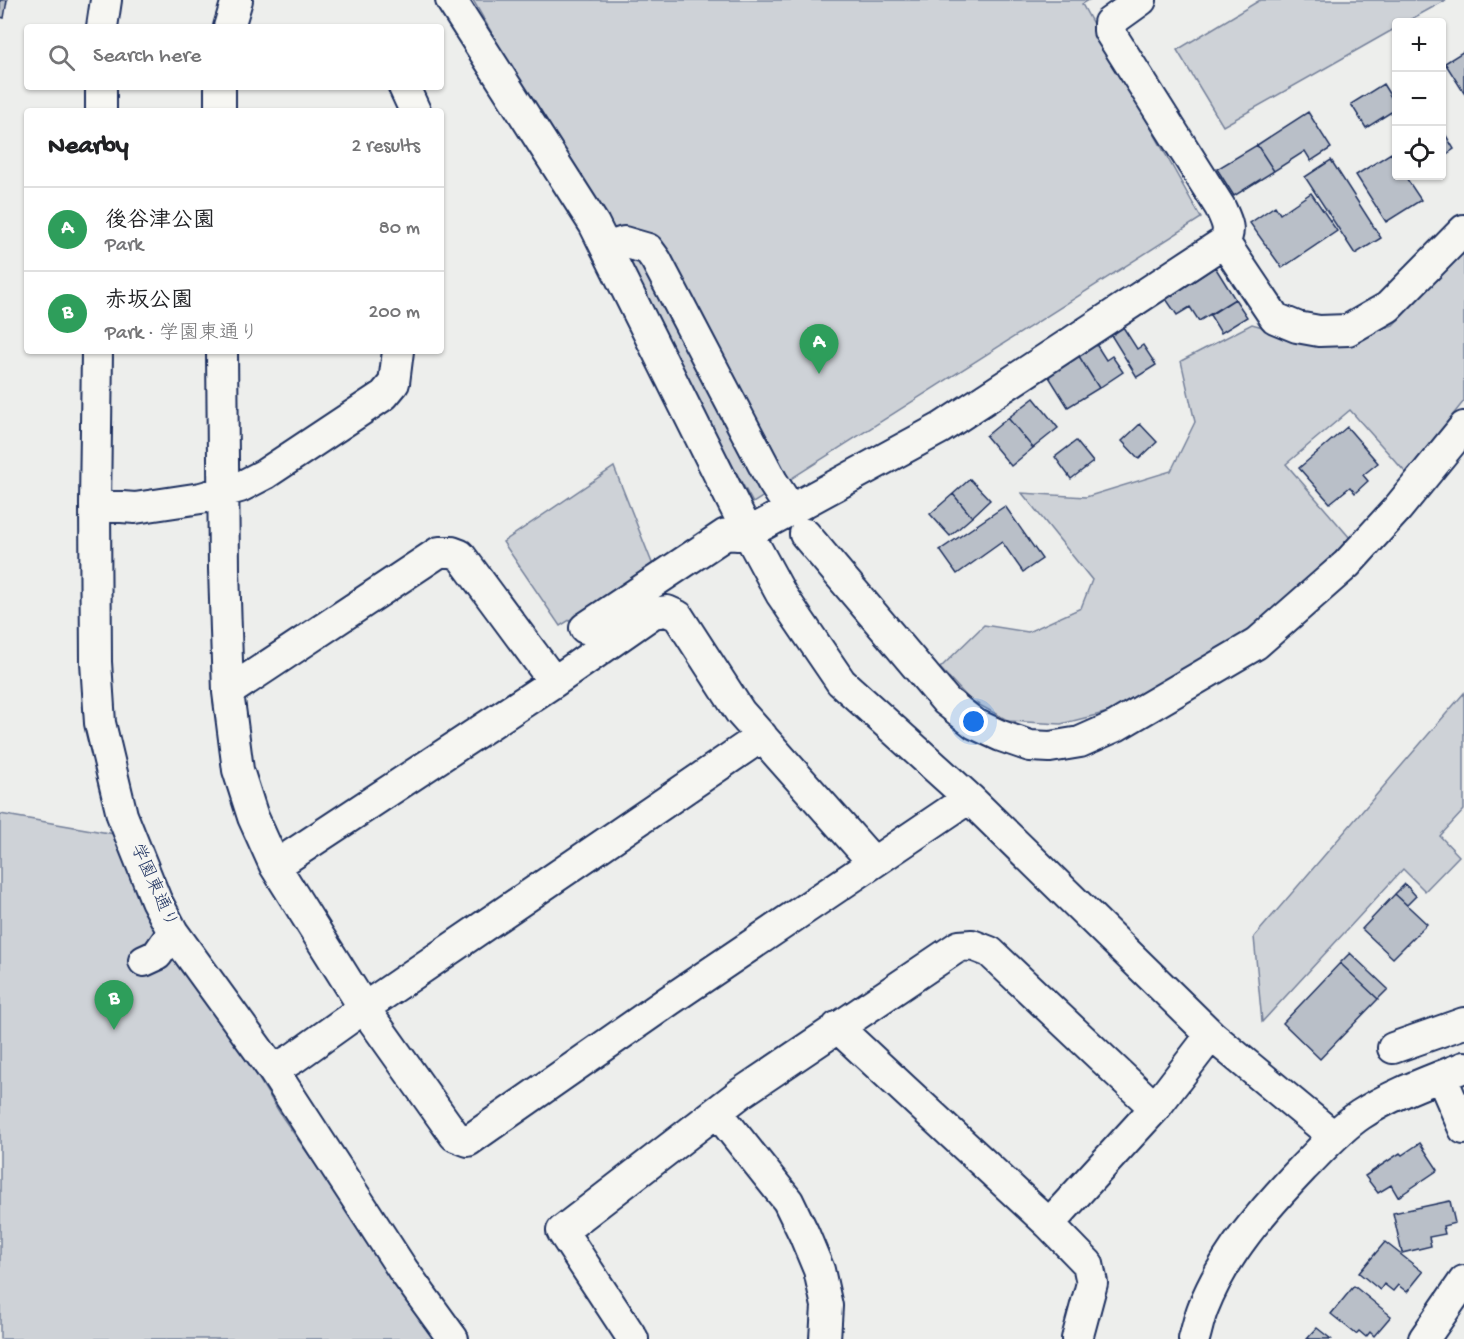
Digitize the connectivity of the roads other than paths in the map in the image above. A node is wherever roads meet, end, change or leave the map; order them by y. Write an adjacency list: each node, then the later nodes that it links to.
1 (106, 0): 5 (street)
2 (237, 0): 6 (street)
3 (451, 0): 15 (street)
4 (1141, 0): 14 (street)
5 (102, 24)
6 (231, 24)
7 (101, 90): 10 (street)
8 (220, 90): 11 (street)
9 (405, 90): 12 (street)
10 (101, 108)
11 (220, 108)
12 (413, 108)
13 (1464, 230): 14 (street)
14 (1224, 242): 23 (street)
15 (606, 248): 21 (street); 23 (street)
16 (97, 354): 22 (street, 学園東通り)
17 (222, 354): 20 (street)
18 (398, 354): 20 (street)
19 (1464, 427): 24 (street)
20 (224, 492): 22 (street); 27 (street)
21 (785, 501)
22 (95, 505): 32 (street, 学園東通り)
23 (748, 533): 25 (street); 29 (street)
24 (805, 534)
25 (585, 628)
26 (554, 682): 27 (street); 28 (street); 31 (street)
27 (228, 692): 31 (street)
28 (762, 736): 30 (street); 34 (street)
29 (969, 798): 30 (street); 37 (street)
30 (873, 862): 34 (street)
31 (275, 866): 34 (street)
32 (172, 932): 33 (street); 38 (street, 学園東通り)
33 (144, 961)
34 (364, 1008): 38 (street)
35 (1456, 1025): 39 (street); 40 (street)
36 (837, 1027): 41 (street); 42 (street); 45 (street)
37 (1211, 1035): 41 (street); 44 (street)
38 (273, 1070): 47 (street, 学園東通り)
39 (1456, 1070): 40 (street); 43 (street)
40 (1409, 1090): 44 (street)
41 (1155, 1108): 45 (street)
42 (717, 1112): 48 (street); 49 (street)
43 (1464, 1129)
44 (1333, 1136): 51 (street)
45 (1049, 1224): 50 (street)
46 (1464, 1281): 52 (street)
47 (453, 1339)
48 (633, 1339)
49 (825, 1339)
50 (1077, 1339)
51 (1194, 1339)
52 (1424, 1339)

